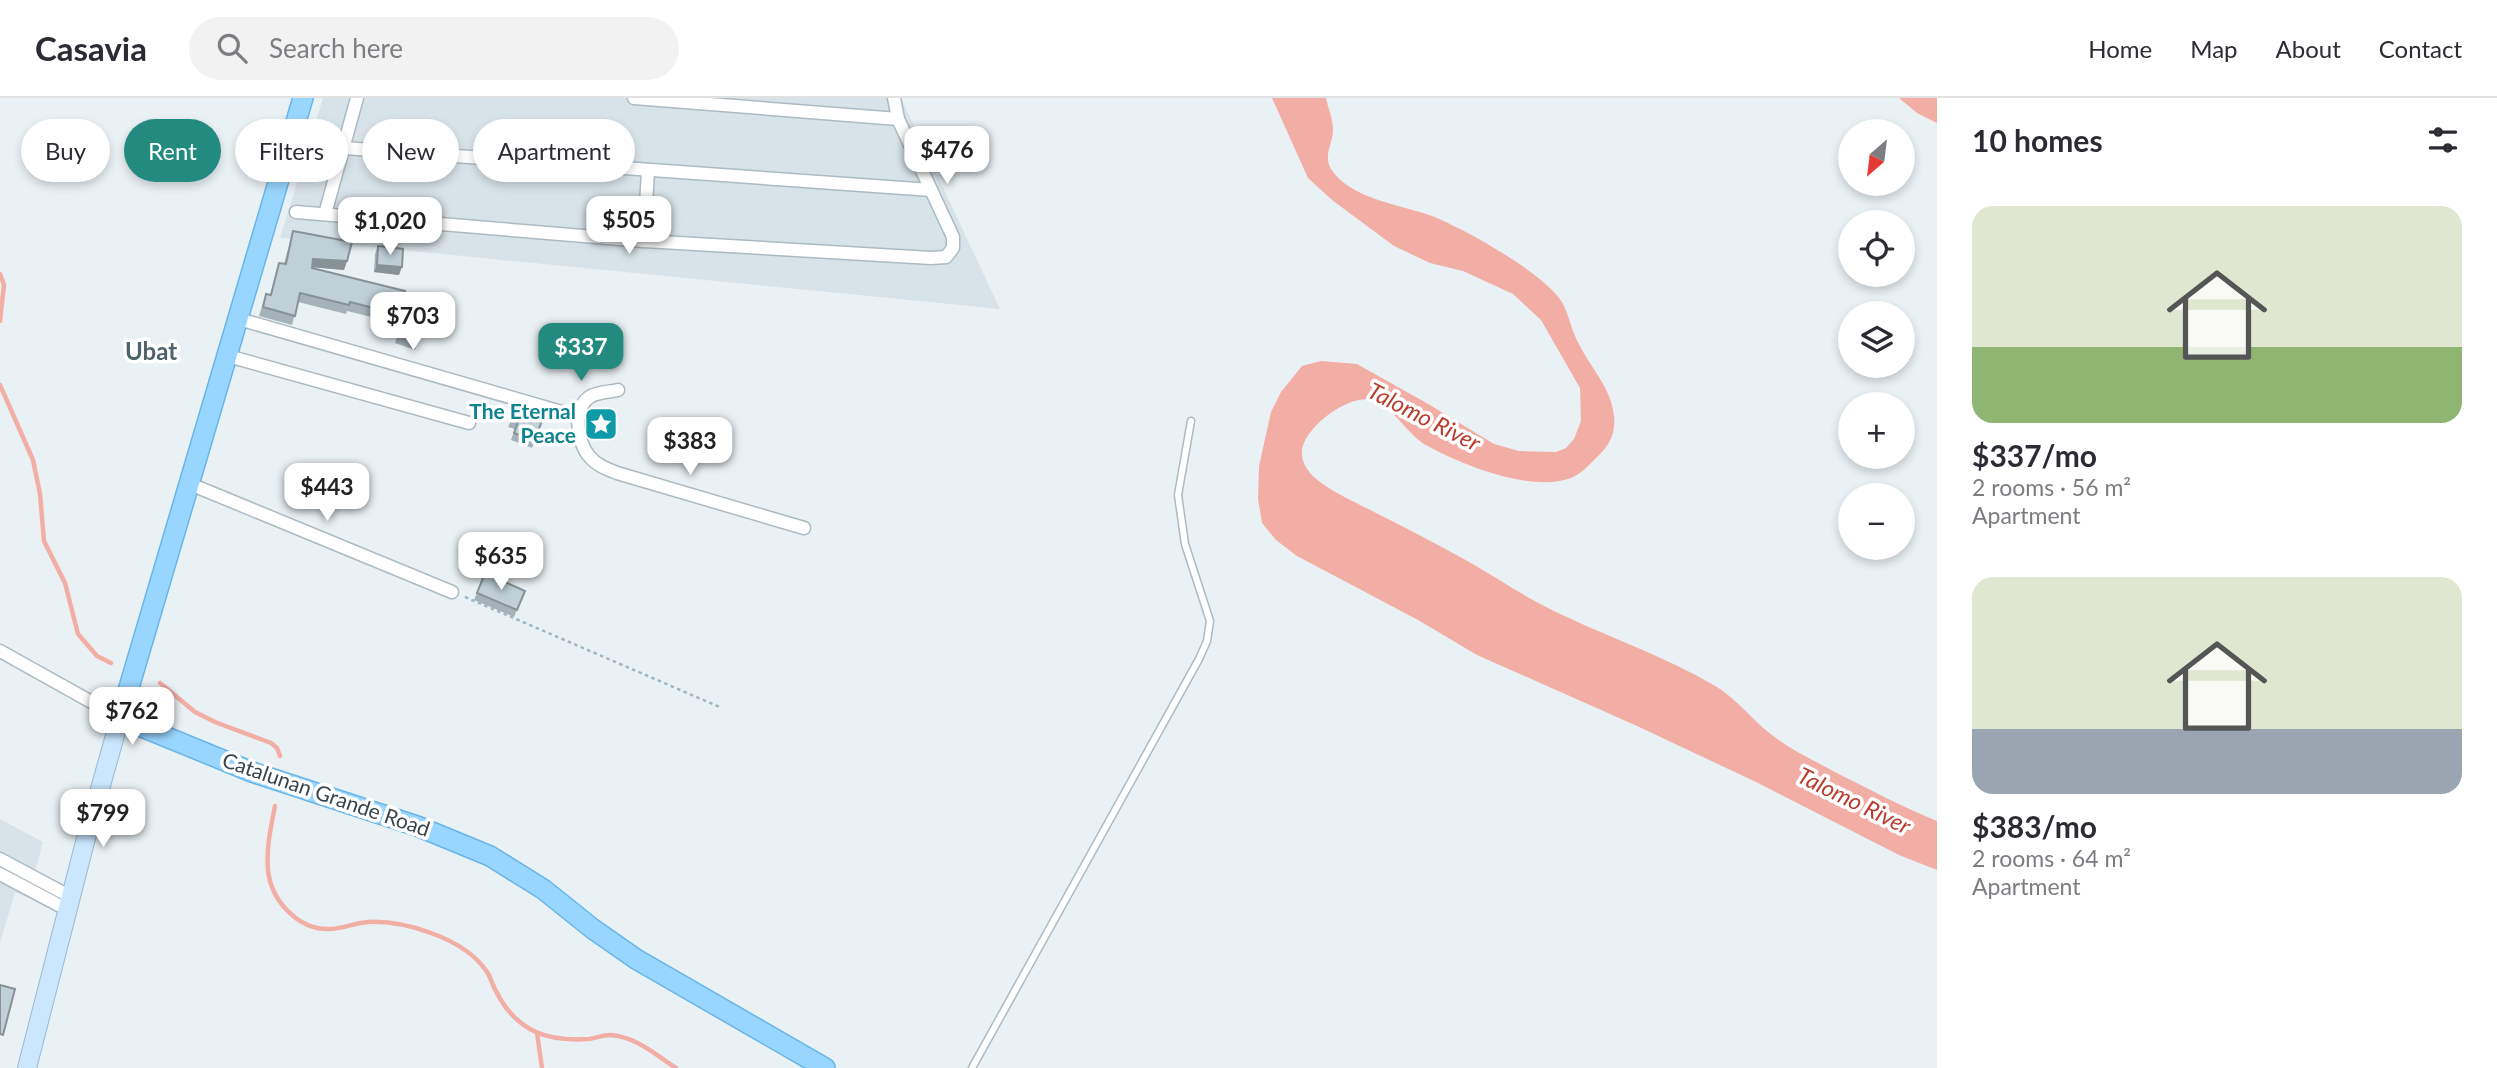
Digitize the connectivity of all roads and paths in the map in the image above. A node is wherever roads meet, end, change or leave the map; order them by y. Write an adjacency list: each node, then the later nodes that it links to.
1 (303, 98): 14 (main road)
2 (357, 98): 6 (street)
3 (634, 98): 5 (street)
4 (894, 98): 5 (street)
5 (898, 119): 10 (street)
6 (348, 133)
7 (348, 148): 8 (street)
8 (648, 170): 10 (street); 13 (street)
9 (334, 182): 12 (street)
10 (931, 190): 13 (street)
11 (296, 212): 12 (street)
12 (325, 214): 13 (street)
13 (644, 241)
14 (239, 319): 15 (main road); 17 (street)
15 (228, 356): 19 (street); 20 (main road)
16 (618, 390): 17 (street)
17 (579, 417): 21 (street)
18 (1191, 421): 31 (lane)
19 (468, 423)
20 (190, 484): 22 (street); 25 (main road)
21 (804, 528)
22 (452, 592): 24 (path)
23 (0, 651): 25 (street)
24 (722, 708)
25 (120, 718): 28 (main road); 30 (main road, Catalunan Grande Road)
26 (0, 859): 28 (street)
27 (0, 874): 28 (street)
28 (69, 904): 29 (main road)
29 (27, 1068)
30 (825, 1068)
31 (972, 1068)

